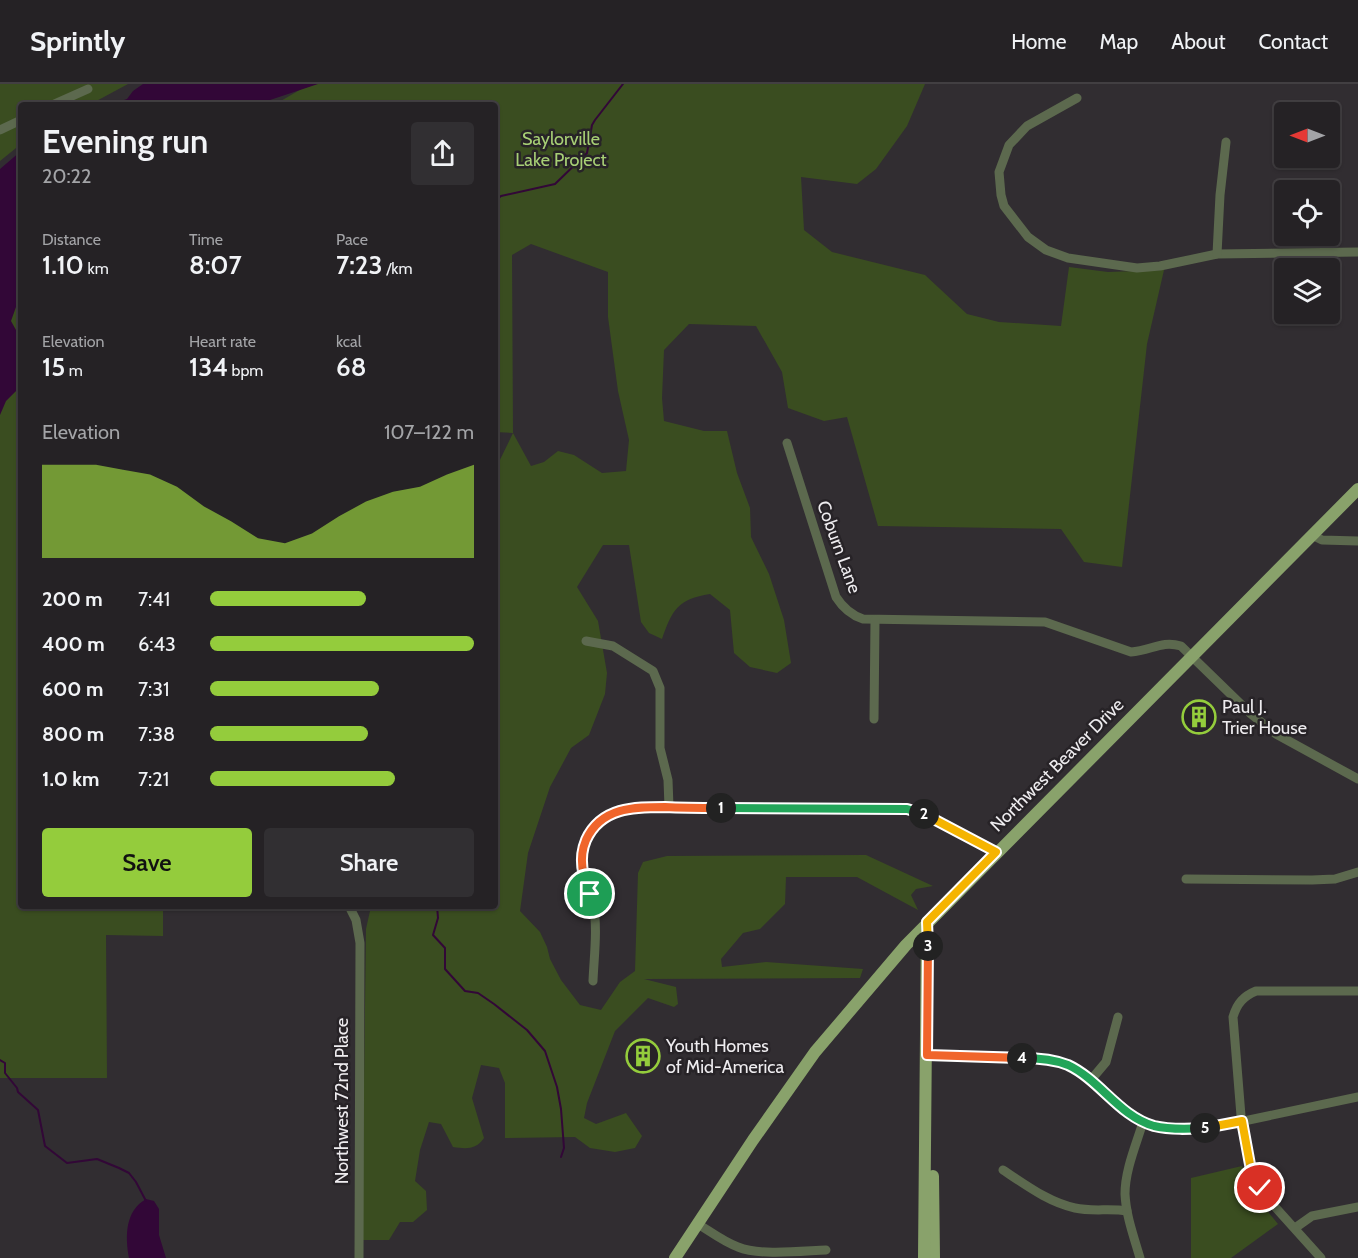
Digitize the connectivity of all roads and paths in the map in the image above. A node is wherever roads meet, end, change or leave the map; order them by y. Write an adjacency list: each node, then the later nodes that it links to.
1 (88, 89): 3 (street)
2 (1077, 98): 8 (street)
3 (59, 102)
4 (18, 121): 5 (street)
5 (0, 130)
6 (1227, 142): 8 (street)
7 (1358, 252): 8 (street)
8 (1217, 254)
9 (787, 443): 13 (street, Coburn Lane)
10 (1358, 489): 11 (main road, Northwest Beaver Drive)
11 (1312, 535): 12 (street); 15 (main road, Northwest Beaver Drive)
12 (1358, 541)
13 (875, 620): 15 (street, Coburn Lane); 16 (street)
14 (586, 641): 18 (street)
15 (1192, 655): 17 (street); 19 (main road, Northwest Beaver Drive)
16 (874, 719)
17 (1358, 780)
18 (669, 807): 19 (street); 24 (street)
19 (996, 852): 23 (main road, Northwest Beaver Drive)
20 (1358, 872): 21 (street)
21 (1186, 879)
22 (350, 909): 38 (street, Northwest 72nd Place)
23 (927, 922): 27 (main road); 35 (main road, Northwest Beaver Drive)
24 (594, 981)
25 (1358, 991): 30 (street)
26 (1118, 1017): 28 (street)
27 (927, 1055): 28 (street); 40 (main road); 41 (main road)
28 (1090, 1081): 31 (street)
29 (1358, 1097): 30 (street)
30 (1242, 1121): 31 (street); 36 (street)
31 (1143, 1122): 34 (street)
32 (1003, 1170): 34 (street)
33 (1358, 1207): 36 (street)
34 (1127, 1211): 42 (street)
35 (698, 1224): 37 (street); 39 (main road, Northwest Beaver Drive)
36 (1295, 1228): 43 (street)
37 (826, 1250)
38 (359, 1258)
39 (675, 1258)
40 (924, 1258)
41 (934, 1258)
42 (1140, 1258)
43 (1321, 1258)

